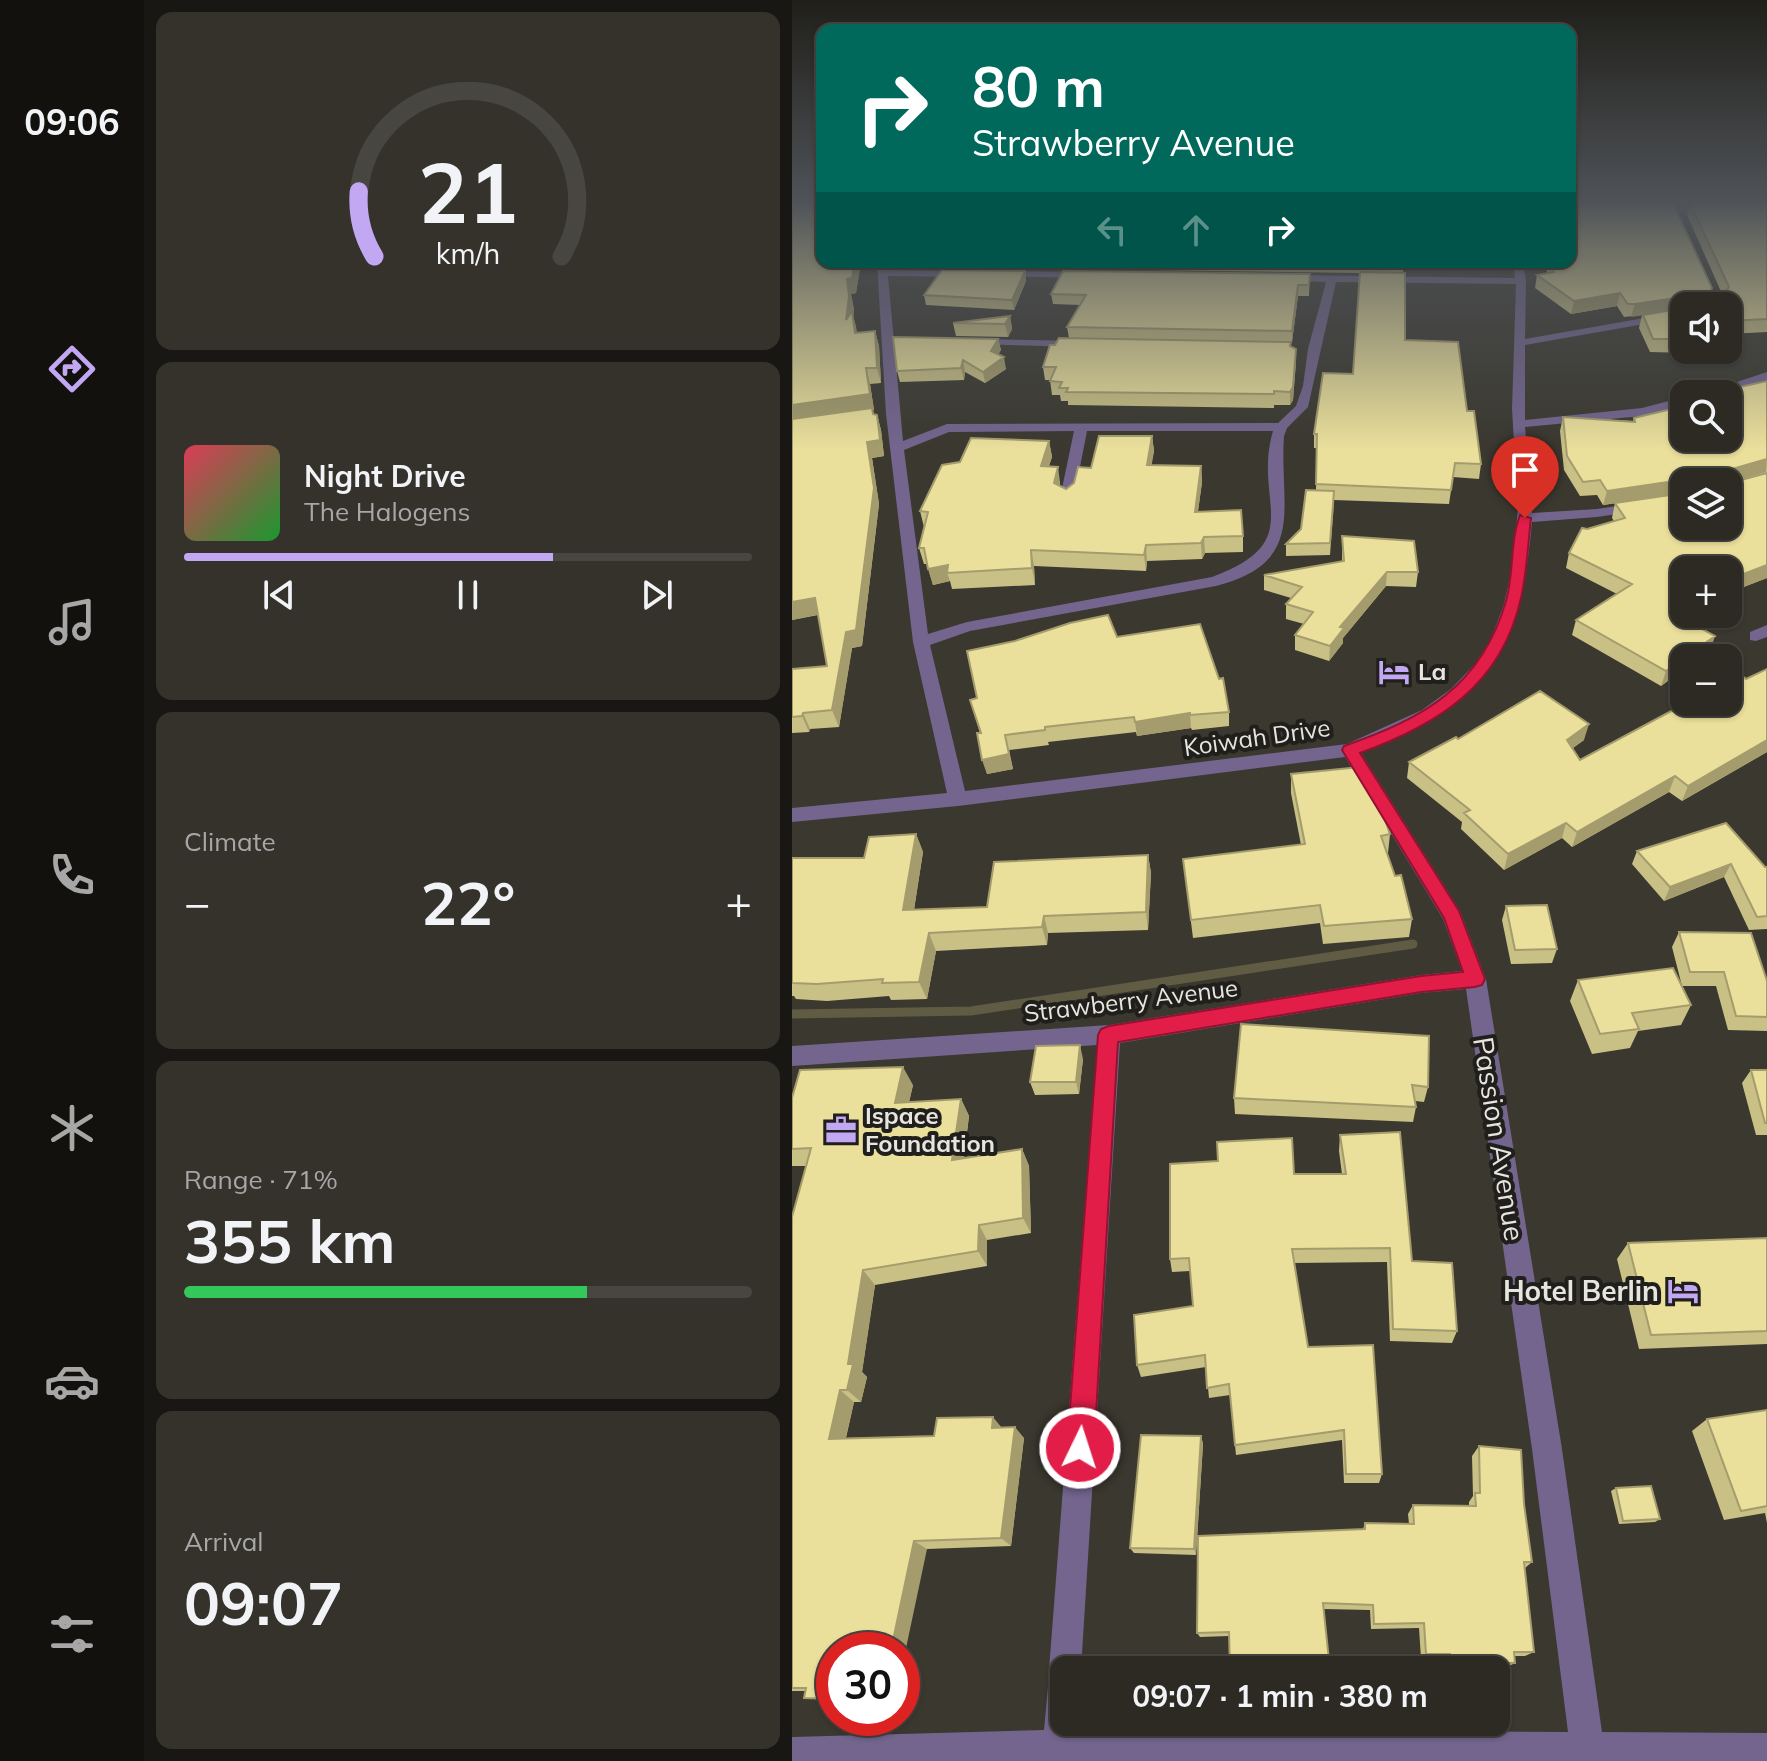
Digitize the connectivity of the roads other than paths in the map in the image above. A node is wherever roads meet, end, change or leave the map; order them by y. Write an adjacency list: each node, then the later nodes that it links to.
1 (886, 285): 16 (street)
2 (1330, 285): 9 (street)
3 (1521, 285): 6 (street, Koiwah Drive)
4 (1670, 316): 6 (street)
5 (966, 342): 7 (street)
6 (1520, 343): 13 (street, Koiwah Drive)
7 (1093, 345)
8 (1298, 349): 9 (street)
9 (1314, 349): 15 (street)
10 (1767, 376): 11 (street)
11 (1742, 384)
12 (1670, 405): 13 (street)
13 (1519, 424): 19 (street, Koiwah Drive)
14 (1082, 426): 15 (street); 16 (street); 17 (street)
15 (1281, 427): 20 (street)
16 (899, 447): 20 (street)
17 (1067, 498)
18 (1670, 502): 19 (street)
19 (1525, 518): 21 (street, Koiwah Drive)
20 (921, 642): 22 (street)
21 (1350, 750): 22 (street, Koiwah Drive); 24 (street, Passion Avenue)
22 (958, 799): 23 (street, Koiwah Drive)
23 (792, 815)
24 (1475, 979): 25 (street, Strawberry Avenue); 30 (street, Passion Avenue)
25 (1109, 1035): 26 (street, Strawberry Avenue); 27 (street)
26 (792, 1056)
27 (1066, 1656)
28 (1061, 1736): 29 (street)
29 (1060, 1746): 30 (street); 32 (street)
30 (1587, 1749): 31 (street)
31 (1767, 1750)
32 (792, 1754)

